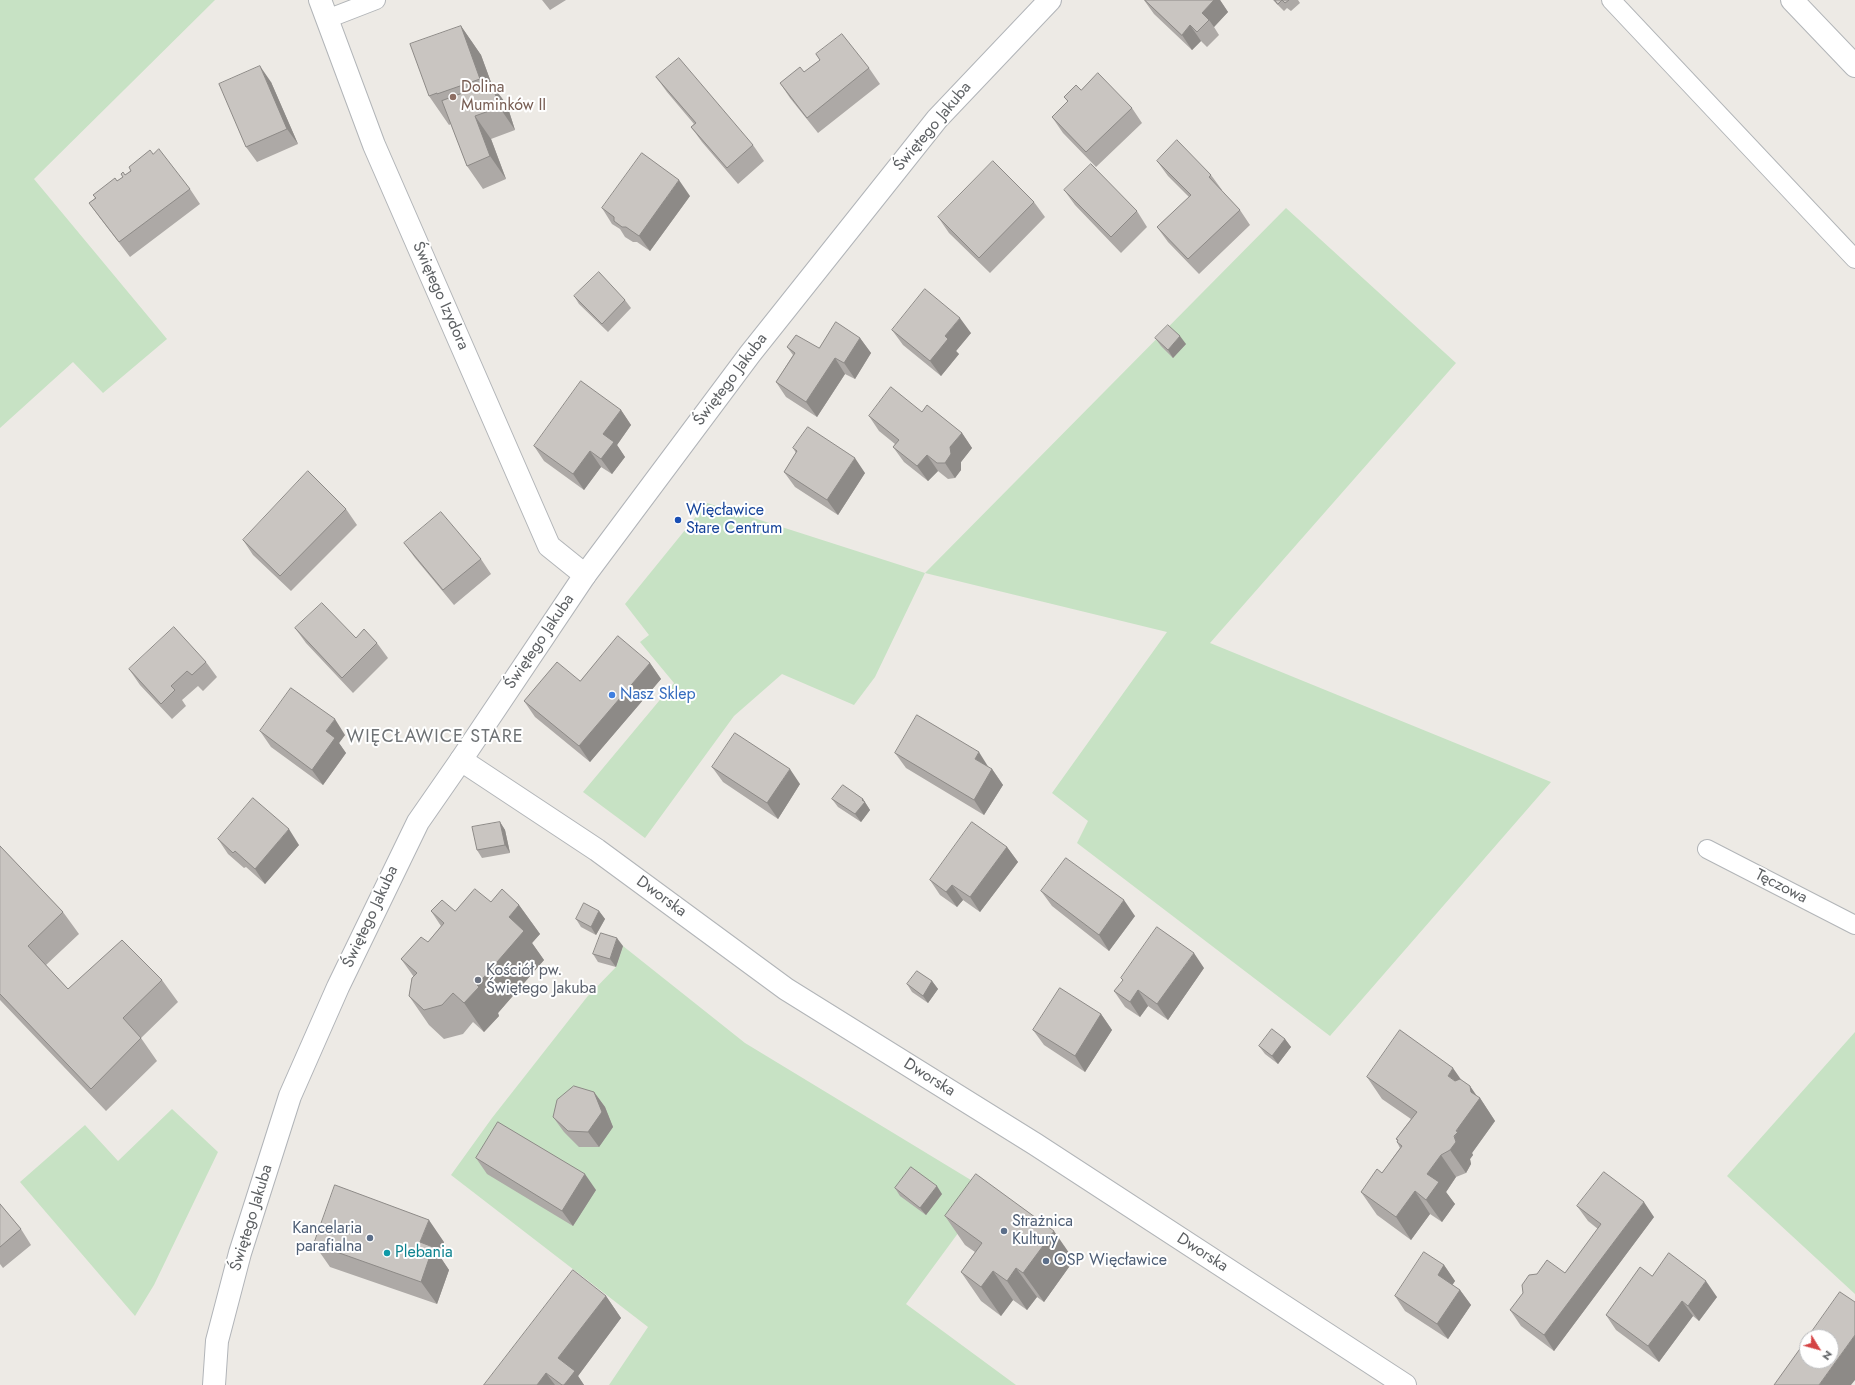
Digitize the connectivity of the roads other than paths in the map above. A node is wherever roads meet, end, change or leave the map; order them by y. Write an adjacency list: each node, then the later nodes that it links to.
1 (376, 0): 5 (lane)
2 (1050, 0): 8 (street, Świętego Jakuba)
3 (1611, 0): 7 (lane)
4 (1792, 0): 6 (street)
5 (324, 9): 8 (street, Świętego Izydora)
6 (1855, 66)
7 (1855, 259)
8 (585, 575): 9 (street, Świętego Jakuba)
9 (461, 760): 12 (street, Świętego Jakuba); 13 (street, Dworska)
10 (1707, 849): 11 (lane, Tęczowa)
11 (1855, 925)
12 (214, 1385)
13 (1405, 1385)

